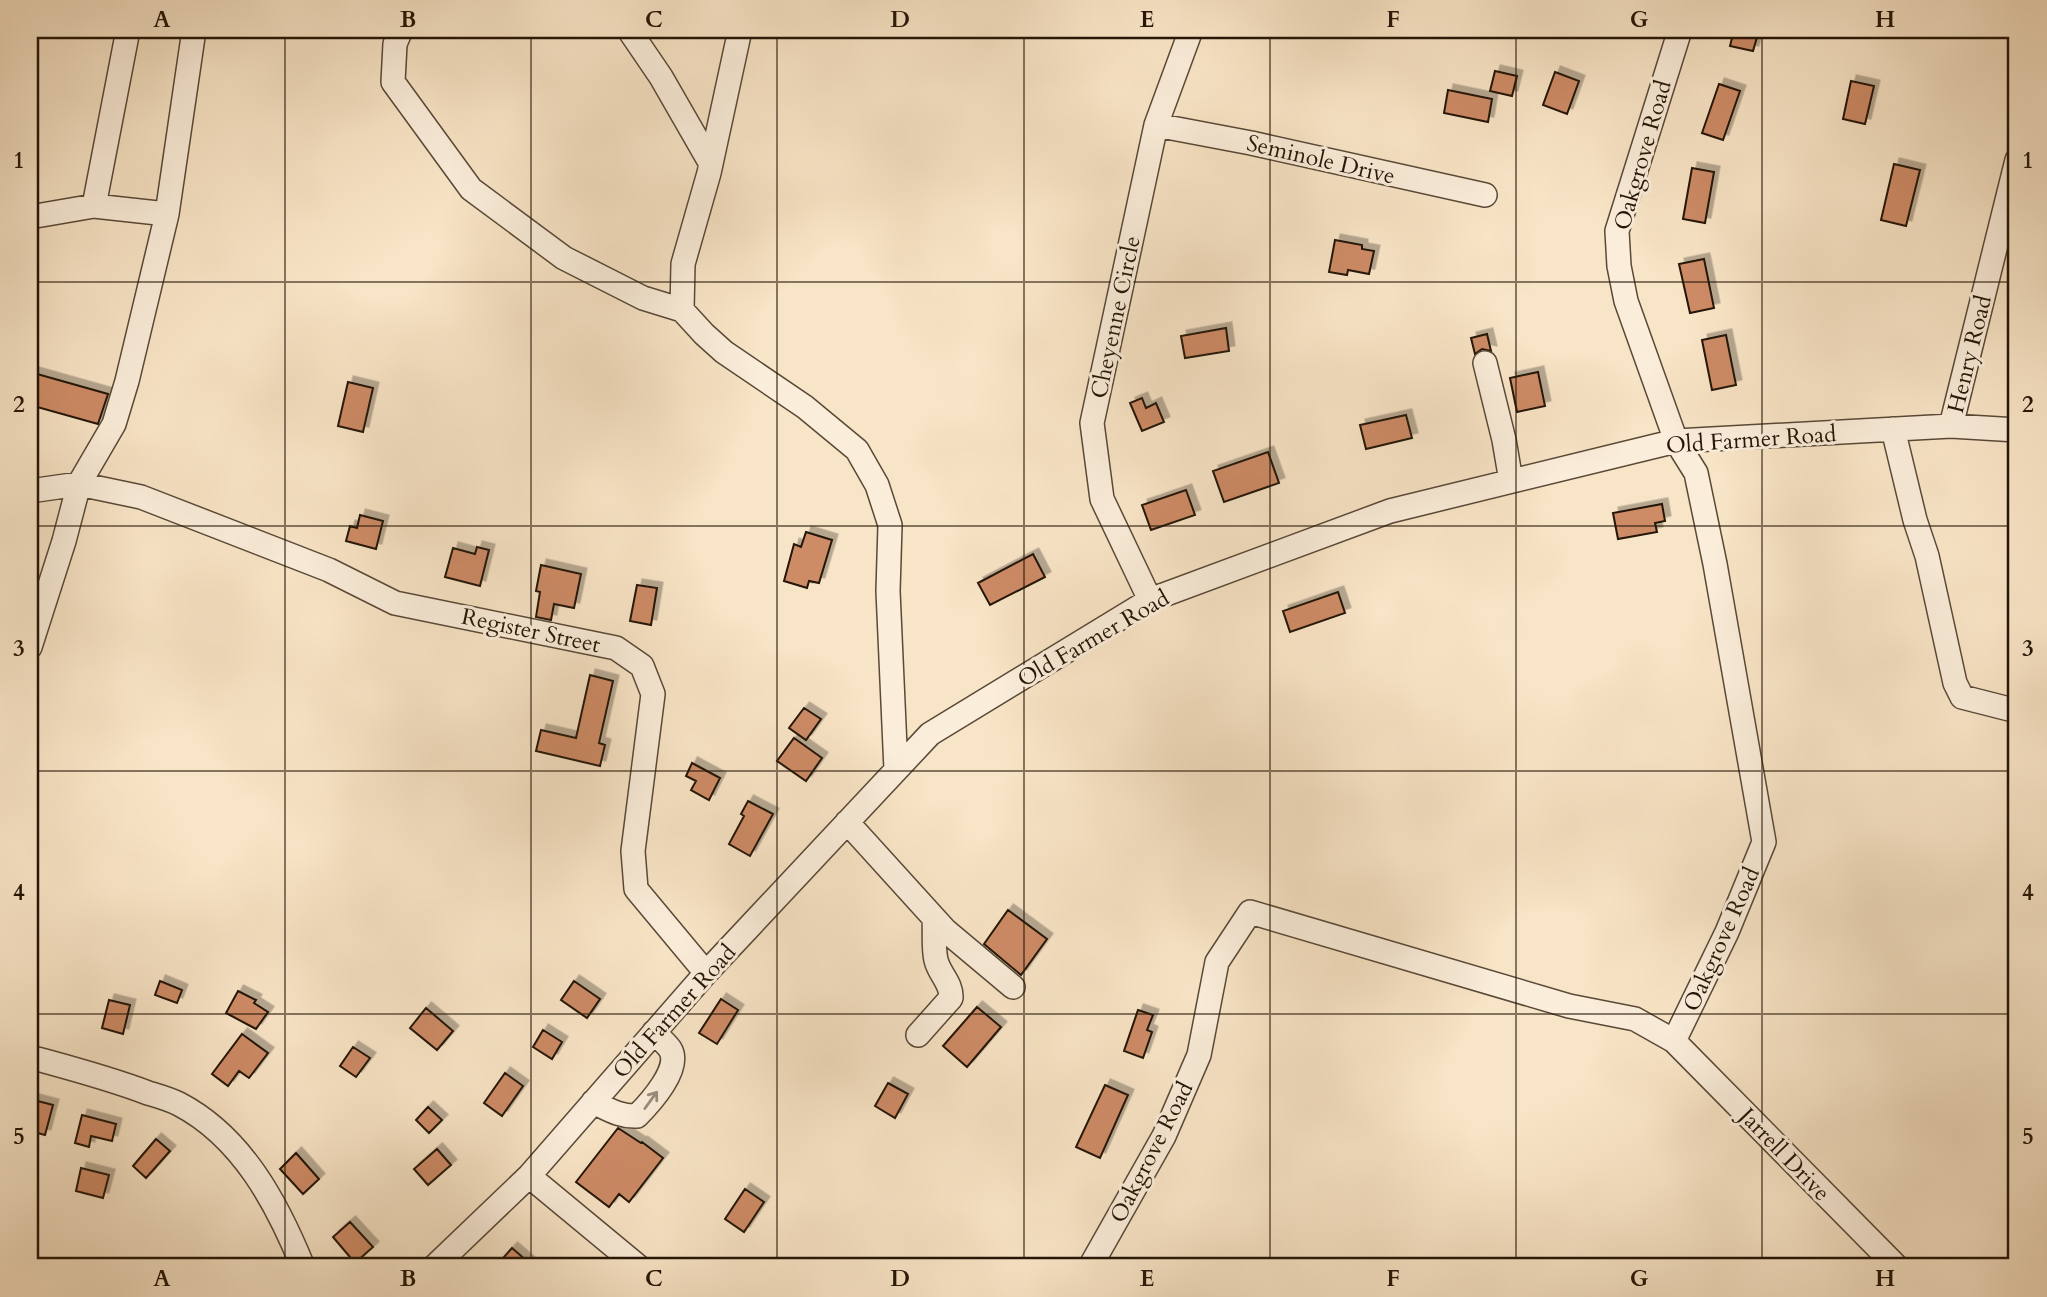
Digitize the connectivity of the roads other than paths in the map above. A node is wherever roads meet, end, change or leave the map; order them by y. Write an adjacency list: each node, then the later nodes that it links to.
1 (128, 30): 12 (street)
2 (194, 30): 13 (street)
3 (401, 30): 15 (street)
4 (629, 30): 10 (street)
5 (740, 30): 10 (street)
6 (1191, 30): 8 (street, Cheyenne Circle)
7 (1680, 30): 20 (street, Oakgrove Road)
8 (1156, 125): 11 (street, Seminole Drive); 24 (street, Cheyenne Circle)
9 (2017, 160): 17 (street, Henry Road)
10 (711, 164): 15 (street)
11 (1485, 195)
12 (94, 205): 13 (street); 14 (street)
13 (167, 214): 22 (street)
14 (30, 217)
15 (682, 310): 27 (street)
16 (1485, 363): 21 (street)
17 (1951, 426): 18 (street, Old Farmer Road); 19 (street, Old Farmer Road)
18 (1893, 429): 20 (street, Old Farmer Road); 26 (street)
19 (2017, 430)
20 (1676, 441): 21 (street, Old Farmer Road); 34 (street, Oakgrove Road)
21 (1511, 481): 24 (street, Old Farmer Road)
22 (79, 484): 23 (street, Register Street); 25 (street); 30 (street, Register Street)
23 (30, 491)
24 (1150, 600): 27 (street, Old Farmer Road)
25 (30, 647)
26 (2017, 711)
27 (896, 770): 28 (street, Old Farmer Road)
28 (847, 822): 29 (street); 30 (street, Old Farmer Road)
29 (934, 918): 31 (street); 33 (street)
30 (706, 973): 32 (street, Old Farmer Road)
31 (1013, 987)
32 (654, 1032): 36 (street, Old Farmer Road); 36 (street, one-way to 32)
33 (918, 1035)
34 (1674, 1041): 41 (street, Oakgrove Road); 42 (street, Jarrell Drive)
35 (30, 1057): 38 (street)
36 (593, 1102): 37 (street, Old Farmer Road)
37 (529, 1176): 39 (street, Old Farmer Road); 40 (street)
38 (303, 1267)
39 (434, 1267)
40 (639, 1267)
41 (1090, 1267)
42 (1896, 1267)

